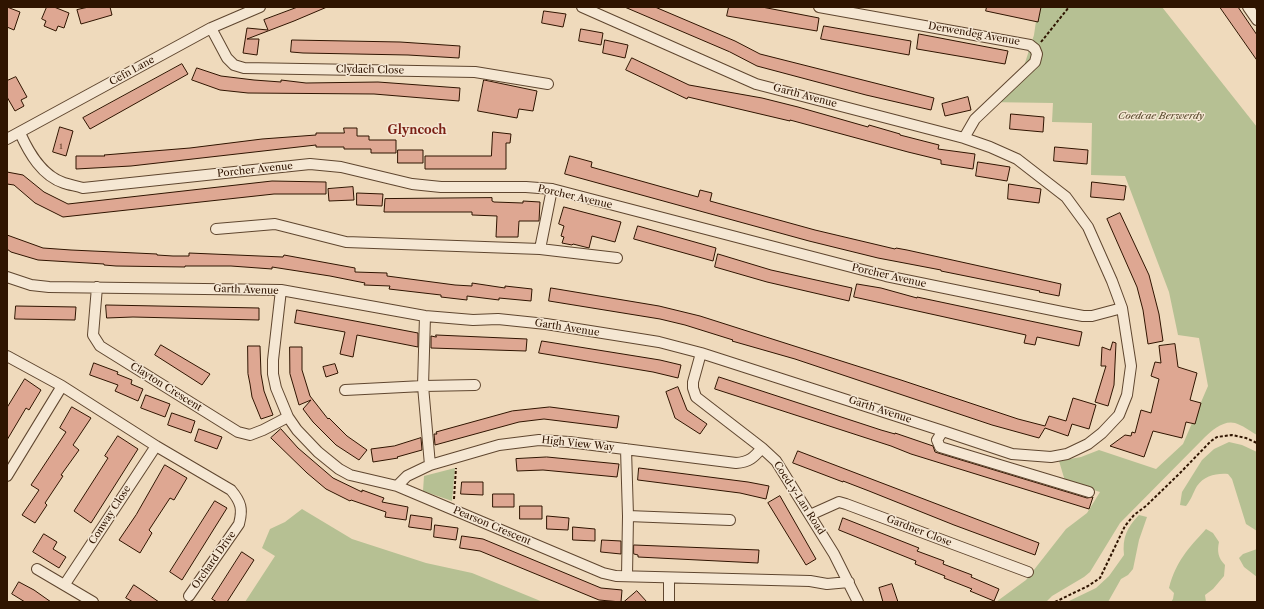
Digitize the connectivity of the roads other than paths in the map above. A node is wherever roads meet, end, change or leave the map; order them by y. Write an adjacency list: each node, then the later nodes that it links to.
1 (260, 7): 6 (street, Cefn Lane)
2 (582, 7): 9 (street, Garth Avenue)
3 (819, 7): 9 (street, Derwendeg Avenue)
4 (1248, 7): 5 (street)
5 (1257, 20)
6 (211, 28): 7 (street, Clydach Close); 8 (street, Cefn Lane)
7 (548, 84)
8 (20, 133): 10 (street, Cefn Lane); 11 (street, Porcher Avenue)
9 (964, 138): 18 (street, Garth Avenue)
10 (7, 139)
11 (552, 189): 13 (street); 18 (street, Porcher Avenue)
12 (216, 229): 13 (street)
13 (540, 249): 14 (street)
14 (618, 258)
15 (7, 277): 16 (street, Garth Avenue)
16 (97, 287): 17 (street, Garth Avenue); 26 (street, Clayton Crescent)
17 (281, 290): 19 (street, Garth Avenue); 26 (street, Pearson Crescent)
18 (1122, 308): 27 (street, Garth Avenue)
19 (425, 316): 20 (street, Garth Avenue); 24 (street)
20 (701, 353): 27 (street, Garth Avenue); 29 (street, Coed-y-Lan Road)
21 (7, 356): 23 (street)
22 (475, 385): 24 (street)
23 (62, 386): 28 (street); 32 (street)
24 (423, 386): 25 (street); 31 (street)
25 (345, 390)
26 (288, 417): 33 (street, Pearson Crescent)
27 (943, 431): 34 (street)
28 (156, 446): 43 (street, Conway Close); 44 (street, Orchard Drive)
29 (762, 448): 30 (street, High View Way); 35 (street, Coed-y-Lan Road)
30 (626, 450): 31 (street, High View Way); 36 (street)
31 (430, 465): 33 (street, High View Way)
32 (7, 476)
33 (397, 486): 40 (street, Pearson Crescent)
34 (1089, 492)
35 (810, 515): 39 (street, Gardner Close); 42 (street, Coed-y-Lan Road)
36 (628, 516): 37 (street); 40 (street)
37 (730, 520)
38 (37, 570): 43 (street)
39 (1028, 572)
40 (627, 576): 41 (street, Pearson Crescent)
41 (669, 578): 42 (street, Pearson Crescent); 46 (street)
42 (849, 582): 47 (street, Coed-y-Lan Road)
43 (65, 584): 45 (street)
44 (189, 596)
45 (93, 602)
46 (669, 602)
47 (858, 602)

